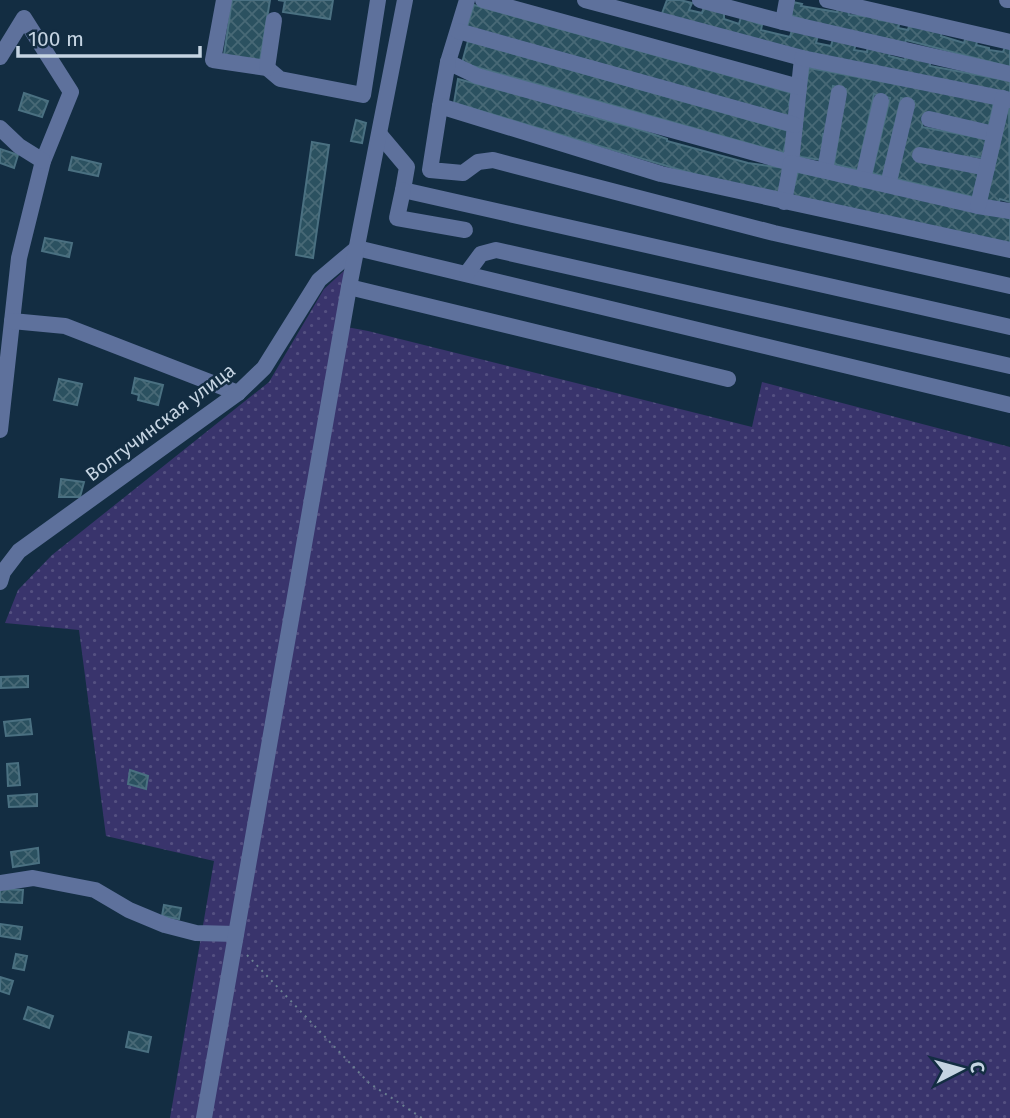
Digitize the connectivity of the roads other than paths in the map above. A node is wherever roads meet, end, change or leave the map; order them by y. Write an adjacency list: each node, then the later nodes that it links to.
1 (224, 0): 17 (street)
2 (378, 0): 17 (street)
3 (405, 0): 29 (street)
4 (467, 0): 12 (street)
5 (483, 0): 19 (street)
6 (585, 0): 15 (street)
7 (700, 0): 11 (street)
8 (787, 0): 11 (street)
9 (827, 0): 13 (street)
10 (274, 20): 17 (street)
11 (783, 22): 18 (street)
12 (458, 31): 16 (street); 26 (street)
13 (1010, 42)
14 (0, 57): 31 (street)
15 (802, 58): 19 (street); 21 (street)
16 (448, 62): 24 (street); 32 (street)
17 (267, 68)
18 (1010, 74)
19 (799, 87): 26 (street)
20 (839, 93): 36 (street)
21 (1006, 99): 28 (street)
22 (881, 101): 37 (street)
23 (907, 105): 38 (street)
24 (440, 106): 35 (street); 40 (street)
25 (929, 119): 28 (street)
26 (795, 125): 32 (street)
27 (0, 128): 31 (street)
28 (994, 134): 34 (street)
29 (380, 135): 33 (street); 44 (street)
30 (920, 155): 34 (street)
31 (43, 161): 49 (street)
32 (791, 163): 36 (street); 40 (street)
33 (407, 167): 35 (street); 39 (street)
34 (987, 168): 41 (street)
35 (430, 170): 47 (street)
36 (825, 170): 37 (street)
37 (863, 179): 38 (street)
38 (888, 185): 41 (street)
39 (403, 190): 43 (street); 50 (street)
40 (784, 202): 45 (street)
41 (978, 206): 42 (street)
42 (1010, 211)
43 (465, 230)
44 (357, 248): 46 (street); 48 (street); 53 (street, Волгучинская улица)
45 (1010, 250)
46 (467, 273): 51 (street); 54 (street)
47 (1010, 286)
48 (349, 287): 52 (street); 58 (street)
49 (12, 321): 53 (street); 55 (street)
50 (1010, 327)
51 (1010, 366)
52 (728, 379)
53 (238, 393): 56 (street, Волгучинская улица)
54 (1010, 405)
55 (0, 430)
56 (1, 573)
57 (0, 883): 58 (street)
58 (235, 938): 59 (street)
59 (204, 1118)

